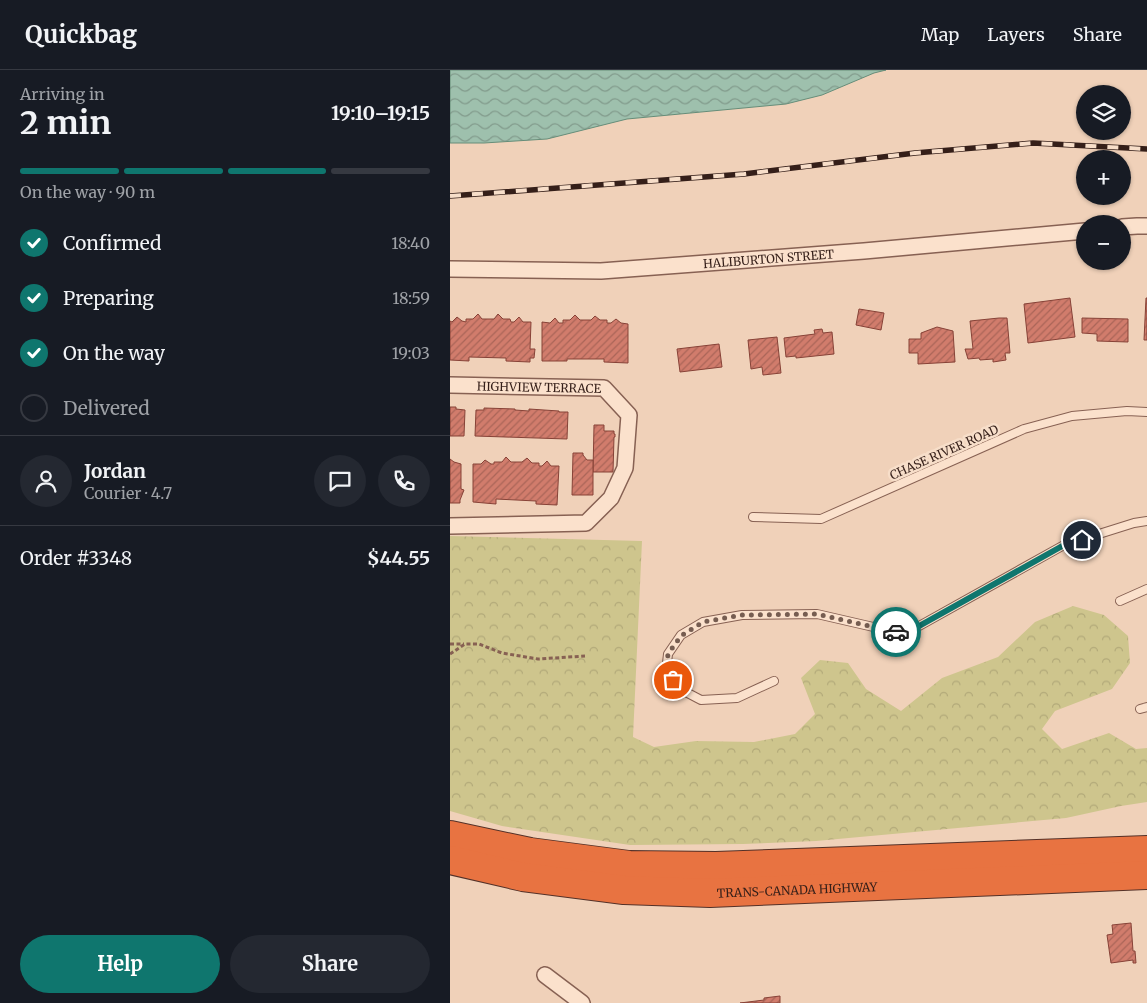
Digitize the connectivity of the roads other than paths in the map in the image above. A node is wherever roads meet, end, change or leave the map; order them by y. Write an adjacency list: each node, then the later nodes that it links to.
1 (1131, 226): 2 (street)
2 (1147, 226)
3 (1076, 231): 4 (street, HALIBURTON STREET)
4 (450, 269)
5 (450, 385): 9 (street, HIGHVIEW TERRACE)
6 (1147, 412): 7 (lane, CHASE RIVER ROAD)
7 (753, 517)
8 (1147, 521): 12 (lane)
9 (450, 526)
10 (1147, 589): 11 (lane)
11 (1120, 602)
12 (774, 681)
13 (450, 835): 14 (highway)
14 (1147, 850)
15 (450, 860): 16 (highway, TRANS-CANADA HIGHWAY)
16 (1147, 875)
17 (545, 975): 18 (street)
18 (582, 1003)

